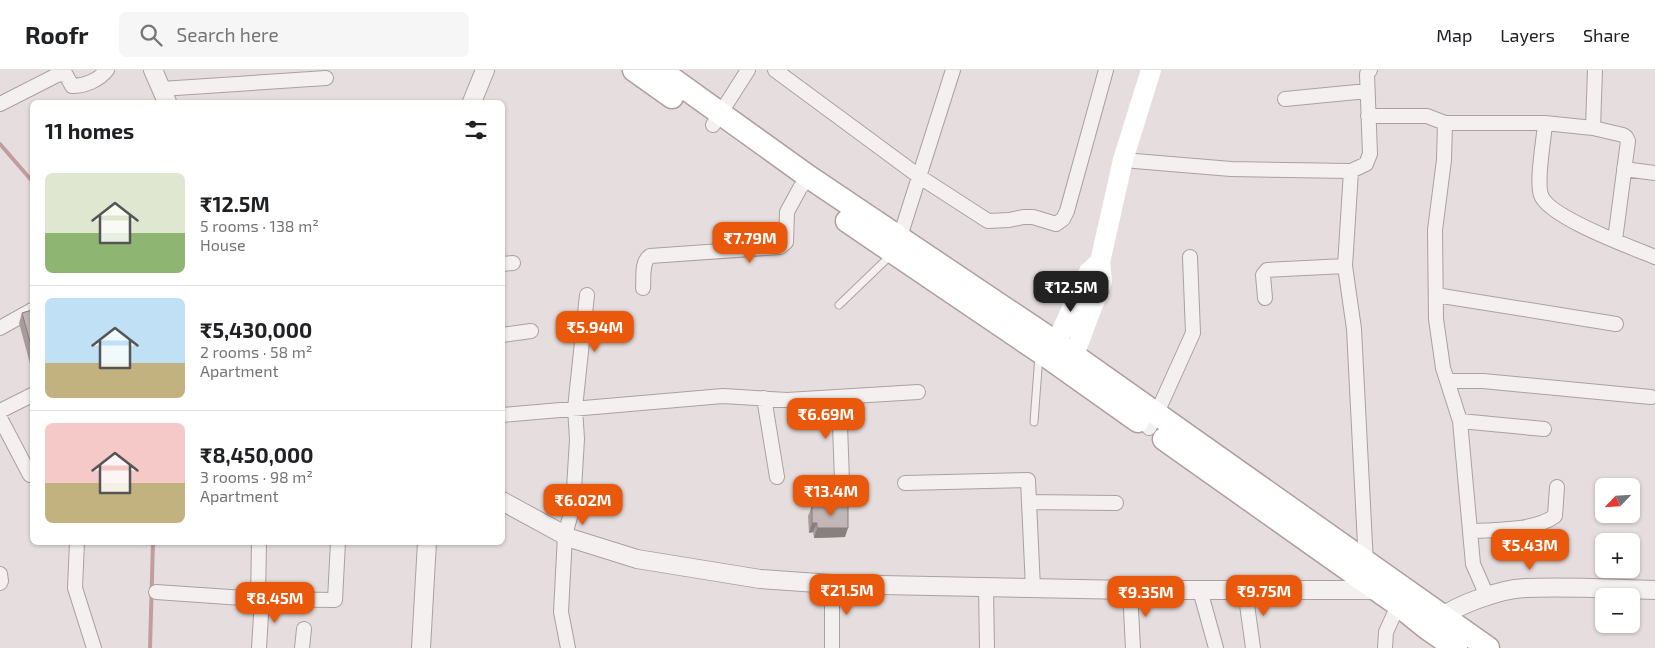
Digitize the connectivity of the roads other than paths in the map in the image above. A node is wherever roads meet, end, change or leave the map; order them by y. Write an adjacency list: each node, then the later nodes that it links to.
1 (106, 70): 18 (street)
2 (153, 70): 15 (street)
3 (485, 70): 17 (street)
4 (660, 70): 20 (main road)
5 (748, 70): 20 (street)
6 (775, 70): 28 (street)
7 (953, 70): 28 (street)
8 (1106, 70): 28 (street)
9 (1151, 70): 24 (main road)
10 (1370, 70): 14 (street)
11 (1595, 70): 23 (street)
12 (637, 71): 20 (main road)
13 (326, 78): 15 (street)
14 (1367, 91): 16 (street); 19 (street)
15 (164, 96)
16 (1285, 99)
17 (473, 100)
18 (0, 104)
19 (1368, 116): 21 (street); 26 (street)
20 (717, 119): 29 (main road)
21 (1445, 123): 22 (street); 37 (street)
22 (1545, 123): 23 (street); 30 (street)
23 (1593, 128): 25 (street)
24 (1123, 160): 26 (street); 45 (main road)
25 (1624, 170): 27 (street); 30 (street)
26 (1351, 171): 34 (street)
27 (1655, 173)
28 (920, 177): 31 (street)
29 (805, 182): 31 (main road); 35 (street)
30 (1615, 240): 33 (street)
31 (897, 246): 39 (lane); 45 (main road)
32 (1190, 257): 57 (street)
33 (1655, 257)
34 (1345, 266): 38 (street); 75 (street)
35 (643, 288)
36 (587, 294): 52 (street)
37 (1436, 295): 41 (street); 46 (street)
38 (1265, 298)
39 (839, 305)
40 (30, 311): 42 (street)
41 (1616, 324)
42 (1, 326)
43 (531, 331): 44 (street)
44 (505, 335)
45 (1056, 355): 56 (lane); 57 (main road)
46 (1447, 381): 50 (street); 58 (street)
47 (918, 392): 49 (street)
48 (30, 396): 53 (street)
49 (839, 397): 51 (street); 62 (street)
50 (1651, 397)
51 (764, 398): 52 (street); 61 (street)
52 (575, 408): 54 (street); 69 (street)
53 (0, 411)
54 (505, 415)
55 (0, 418): 60 (street)
56 (1034, 422)
57 (1152, 422): 75 (main road)
58 (1460, 422): 59 (street); 68 (street)
59 (1544, 430)
60 (30, 475)
61 (777, 477)
62 (842, 482)
63 (905, 483): 65 (street)
64 (1557, 487): 68 (street)
65 (1029, 502): 67 (street); 79 (street)
66 (505, 503): 69 (street)
67 (1116, 503)
68 (1470, 532): 86 (street)
69 (565, 535): 77 (street); 94 (street)
70 (77, 545): 90 (street)
71 (259, 545): 87 (street)
72 (338, 545): 87 (street)
73 (427, 545): 93 (street)
74 (0, 574): 76 (street)
75 (1370, 578): 82 (street); 85 (main road); 85 (main road)
76 (0, 583)
77 (832, 584): 78 (street); 95 (street)
78 (986, 586): 79 (street); 96 (street)
79 (1033, 588): 80 (street)
80 (1130, 590): 81 (street); 97 (street)
81 (1200, 590): 82 (street); 98 (street)
82 (1246, 590): 99 (street)
83 (1655, 590): 86 (street)
84 (156, 592): 87 (street)
85 (1402, 594): 88 (main road); 100 (street)
86 (1487, 596): 88 (street)
87 (260, 599): 91 (street)
88 (1435, 622): 101 (main road); 102 (main road)
89 (304, 629): 92 (street)
90 (94, 648)
91 (259, 648)
92 (302, 648)
93 (421, 648)
94 (568, 648)
95 (832, 648)
96 (987, 648)
97 (1133, 648)
98 (1216, 648)
99 (1253, 648)
100 (1385, 648)
101 (1456, 648)
102 (1488, 648)

